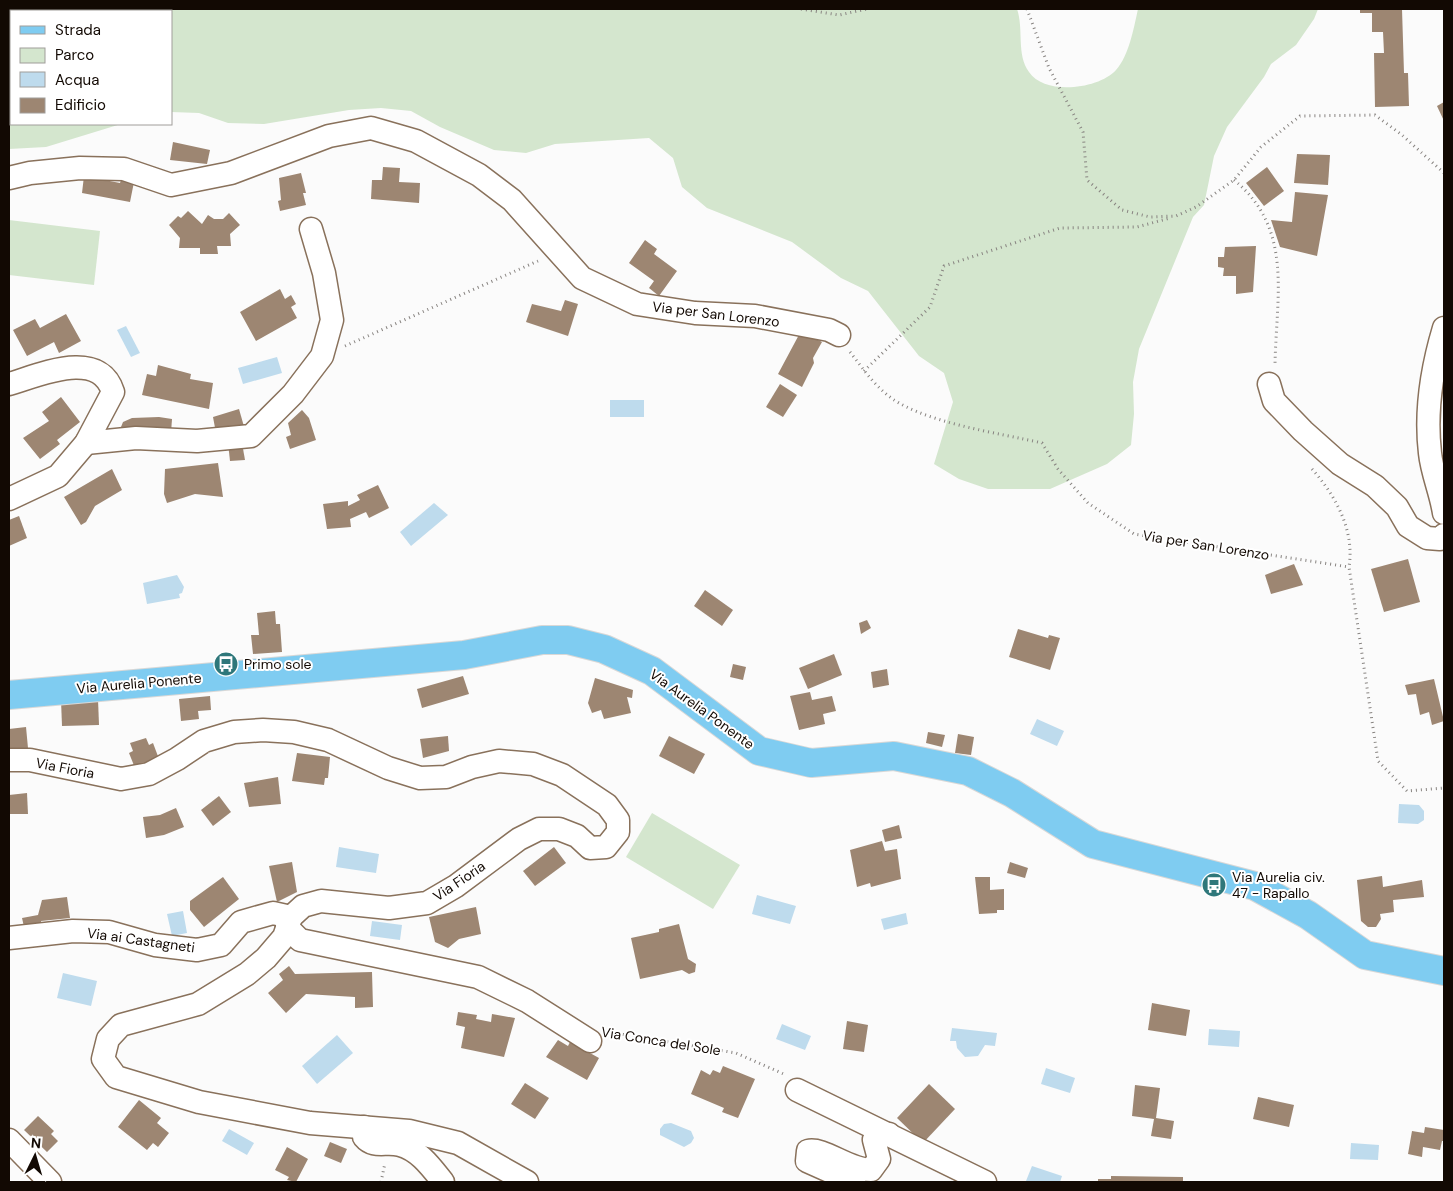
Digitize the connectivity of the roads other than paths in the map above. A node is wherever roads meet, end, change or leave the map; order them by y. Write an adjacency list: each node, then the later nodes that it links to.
1 (9, 178): 4 (street, Via per San Lorenzo)
2 (311, 229): 7 (street)
3 (1444, 328): 9 (street)
4 (839, 335)
5 (9, 384): 7 (street)
6 (1271, 393): 10 (street)
7 (86, 444): 8 (street)
8 (9, 499)
9 (1444, 512)
10 (1444, 535)
11 (9, 695): 15 (main road, Via Aurelia Ponente)
12 (9, 760): 13 (street, Via Fioria)
13 (289, 922): 14 (street, Via ai Castagneti); 16 (street, Via Conca del Sole); 18 (street, Via Fioria)
14 (9, 938)
15 (1444, 971)
16 (590, 1041)
17 (797, 1090): 19 (street)
18 (364, 1127): 22 (street); 23 (street, Via Fioria)
19 (889, 1134): 24 (street); 25 (street)
20 (9, 1140): 21 (street)
21 (50, 1182)
22 (444, 1182)
23 (527, 1182)
24 (854, 1182)
25 (985, 1182)

